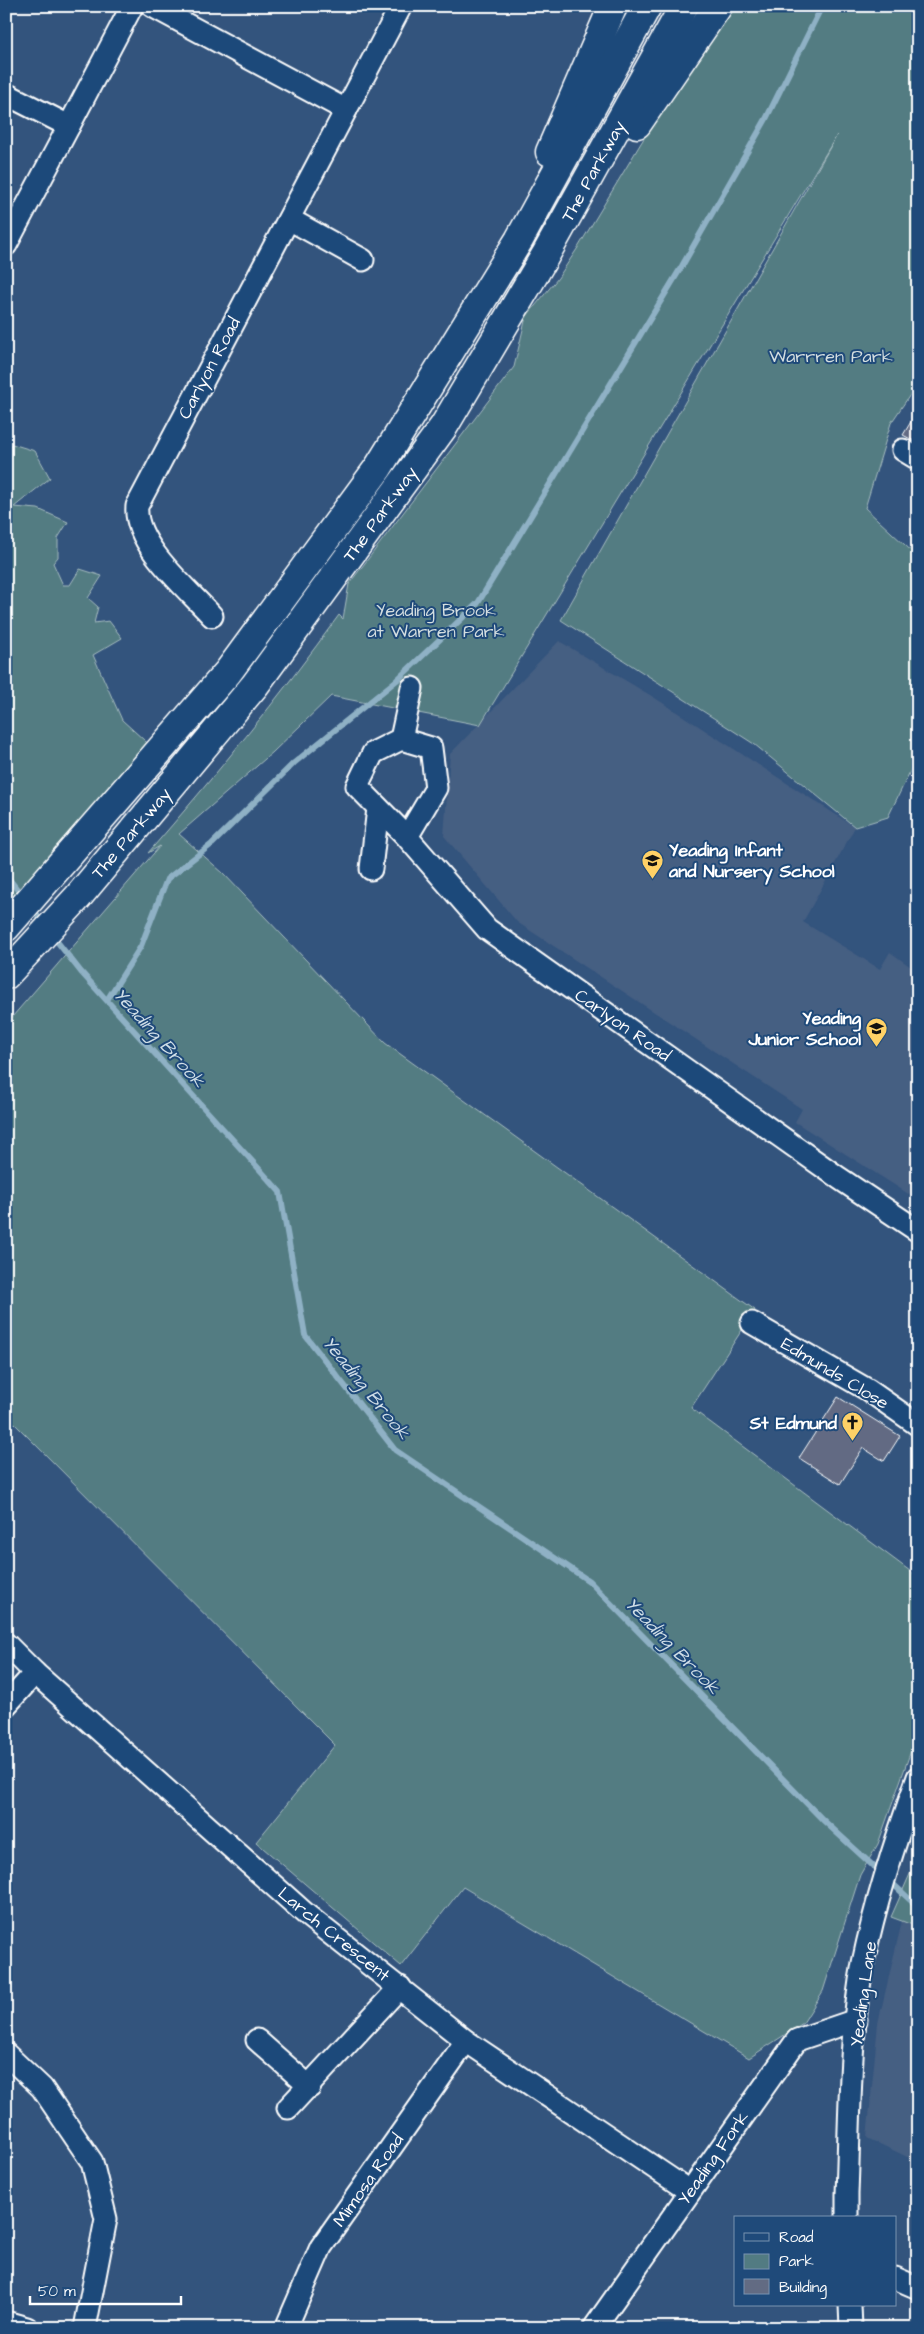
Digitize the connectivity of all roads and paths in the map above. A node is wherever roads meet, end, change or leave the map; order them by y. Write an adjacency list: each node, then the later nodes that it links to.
1 (132, 6): 10 (street)
2 (152, 6): 9 (street)
3 (402, 6): 9 (street, Carlyon Road)
4 (613, 6): 12 (highway)
5 (647, 6): 12 (highway, The Parkway)
6 (684, 6): 14 (highway, The Parkway)
7 (718, 6): 14 (highway)
8 (6, 94): 10 (street)
9 (346, 110): 11 (street, Carlyon Road)
10 (69, 126): 13 (street)
11 (289, 219): 15 (street); 16 (street, Carlyon Road)
12 (519, 240): 22 (highway, The Parkway)
13 (6, 245)
14 (545, 256): 23 (highway, The Parkway)
15 (363, 260)
16 (212, 616)
17 (412, 688): 18 (street)
18 (401, 739): 19 (street, Carlyon Road); 20 (street)
19 (378, 808): 20 (street, Carlyon Road); 21 (street)
20 (407, 837): 24 (street, Carlyon Road)
21 (371, 869)
22 (6, 927)
23 (13, 967)
24 (918, 1231)
25 (752, 1323): 26 (street, Edmunds Close)
26 (918, 1425)
27 (6, 1644): 28 (street, Larch Crescent)
28 (35, 1673): 29 (street); 31 (street, Larch Crescent)
29 (6, 1705)
30 (918, 1777): 32 (street, Yeading Lane)
31 (400, 1987): 34 (street, Larch Crescent); 36 (street)
32 (856, 2020): 38 (street, Yeading Fork); 39 (street, Yeading Lane)
33 (257, 2040): 36 (street)
34 (466, 2041): 38 (street, Larch Crescent); 46 (street, Mimosa Road)
35 (6, 2054): 45 (street)
36 (310, 2087): 37 (street)
37 (288, 2108)
38 (689, 2191): 47 (street, Yeading Fork)
39 (847, 2216)
40 (896, 2278): 41 (street)
41 (918, 2288)
42 (850, 2306): 48 (street)
43 (6, 2322): 44 (street)
44 (27, 2328)
45 (85, 2328)
46 (286, 2328)
47 (594, 2328)
48 (851, 2328)

